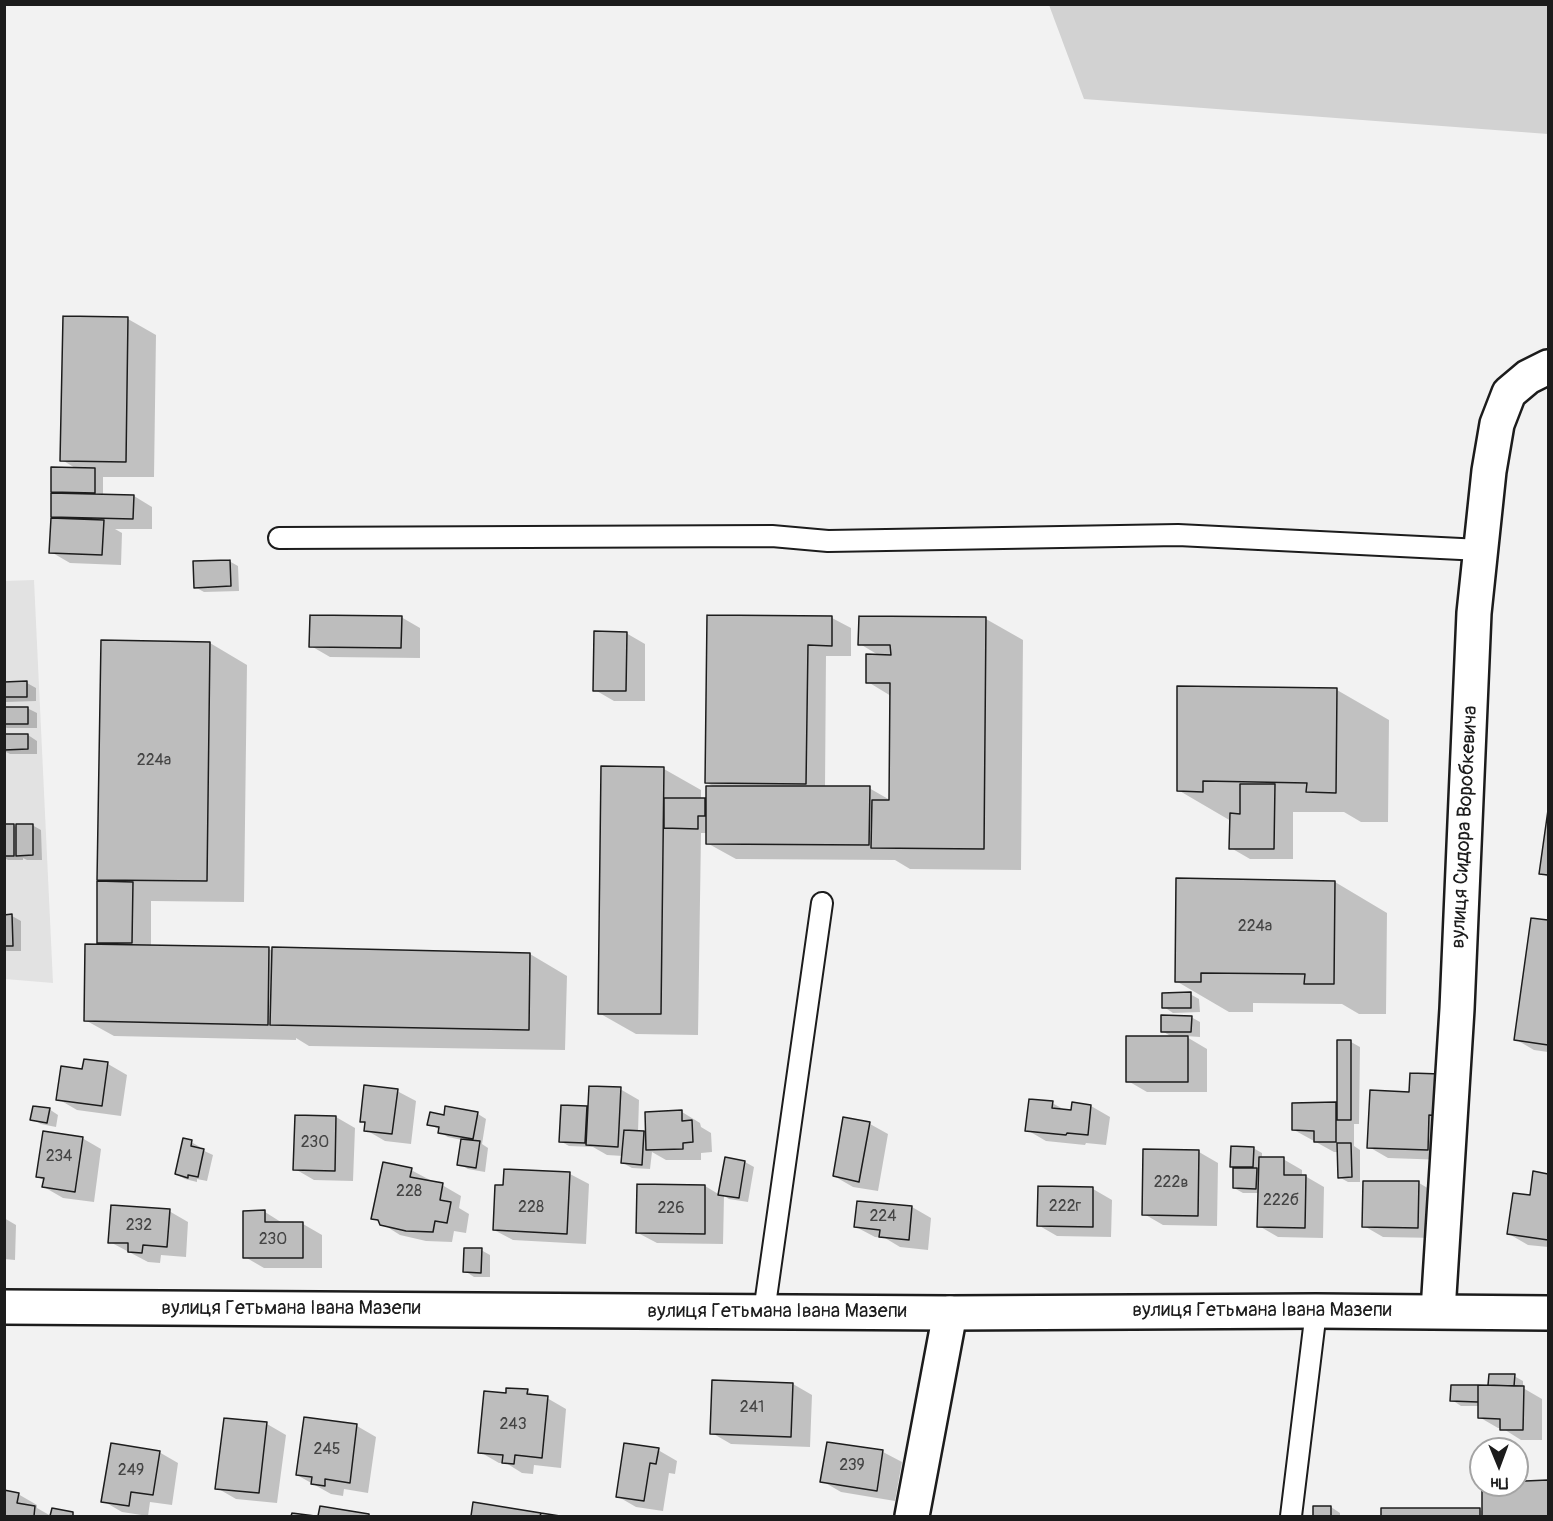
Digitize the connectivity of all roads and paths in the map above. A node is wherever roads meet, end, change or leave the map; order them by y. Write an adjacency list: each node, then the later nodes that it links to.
1 (1548, 367): 3 (main road, вулиця Сидора Воробкевича)
2 (279, 538): 3 (lane)
3 (1481, 550): 7 (main road, вулиця Сидора Воробкевича)
4 (822, 903): 8 (lane)
5 (4, 1307): 8 (main road, вулиця Гетьмана Івана Мазепи)
6 (1316, 1311): 7 (main road, вулиця Гетьмана Івана Мазепи); 10 (main road, вулиця Гетьмана Івана Мазепи); 12 (lane)
7 (1438, 1311): 9 (main road, вулиця Гетьмана Івана Мазепи)
8 (764, 1312): 10 (main road, вулиця Гетьмана Івана Мазепи)
9 (1548, 1312)
10 (950, 1313): 11 (main road)
11 (912, 1516)
12 (1292, 1516)

